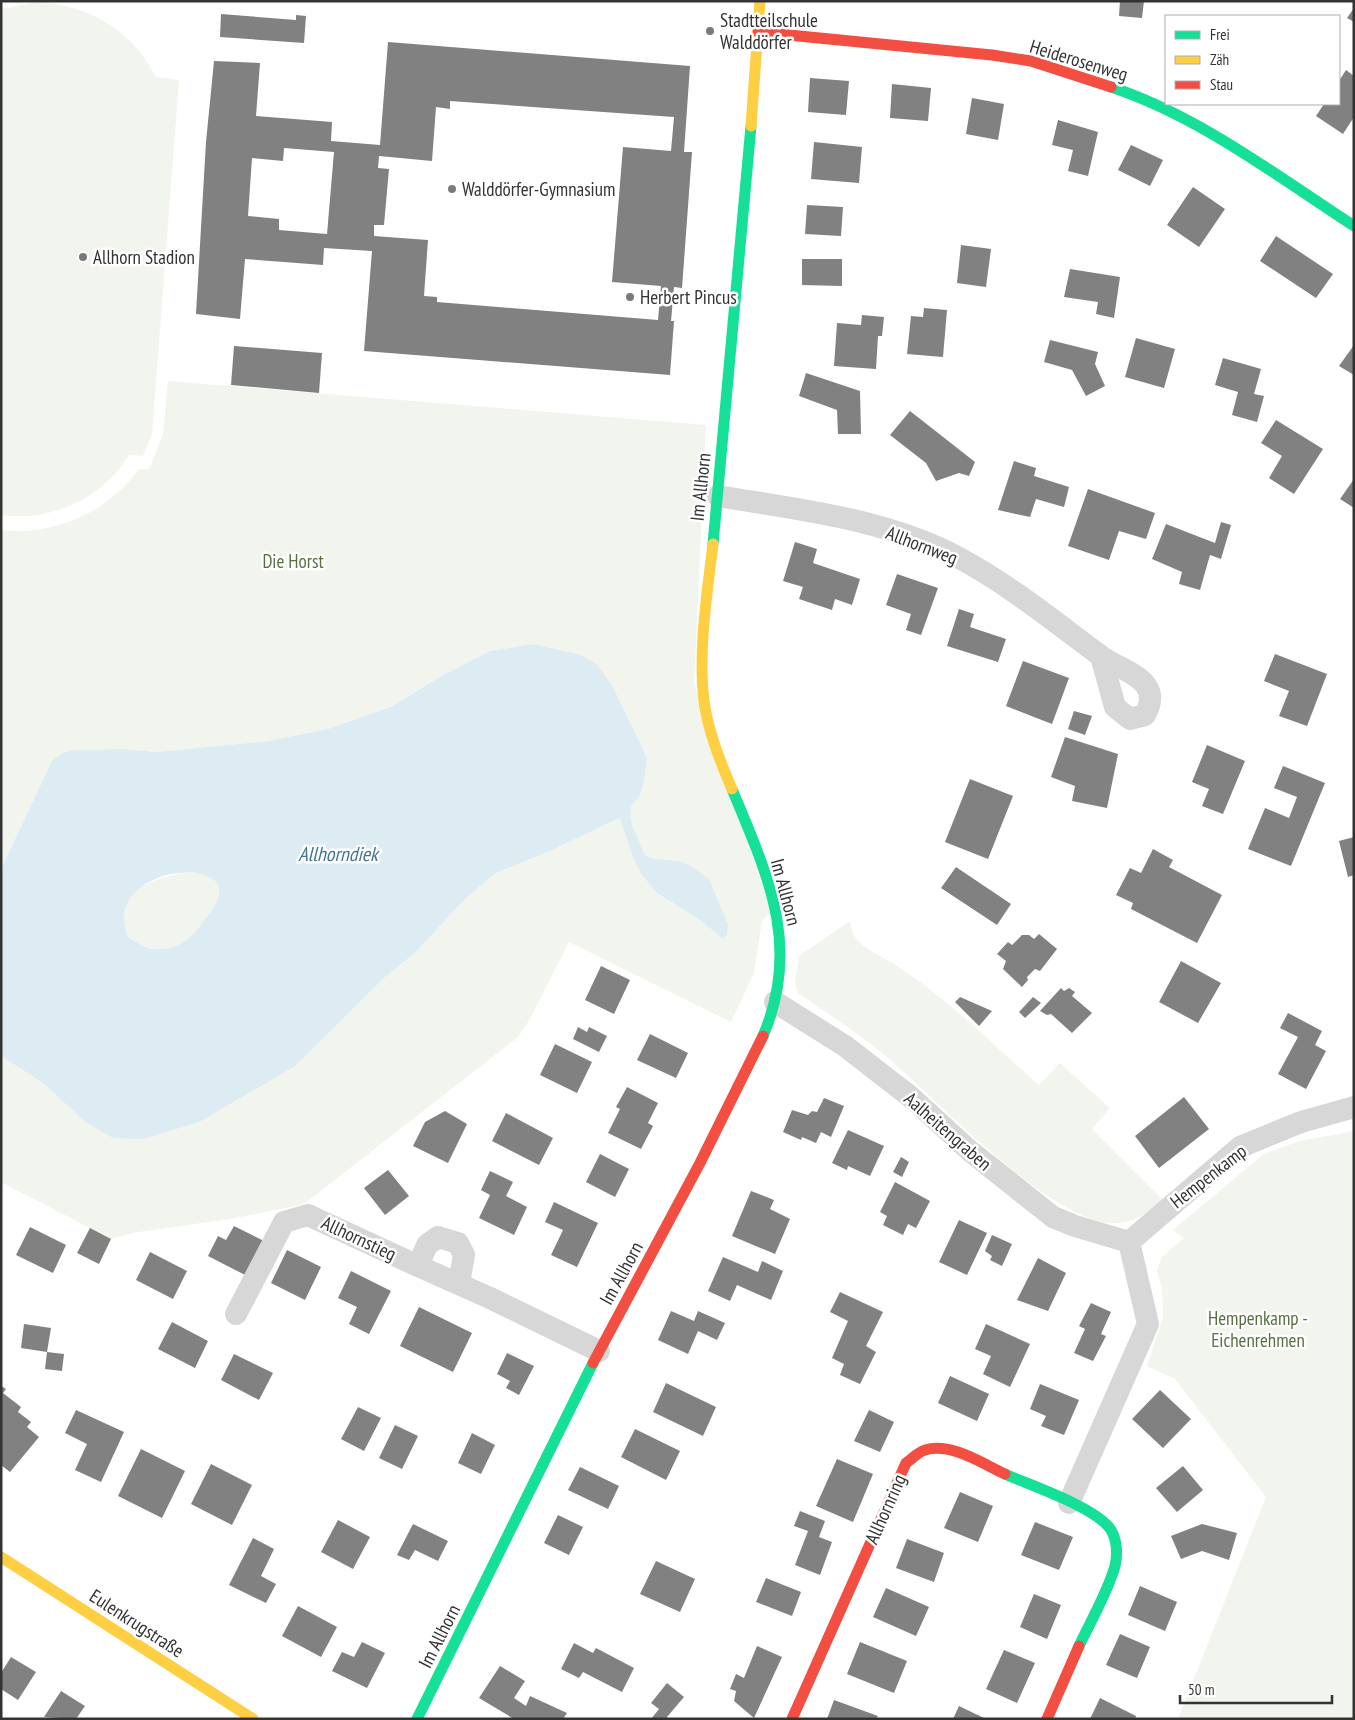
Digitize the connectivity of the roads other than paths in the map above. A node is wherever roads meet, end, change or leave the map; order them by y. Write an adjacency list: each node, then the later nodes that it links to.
1 (760, 1): 2 (street, Im Allhorn)
2 (758, 32): 3 (street, Heiderosenweg); 4 (street, Im Allhorn)
3 (1354, 226)
4 (718, 496): 5 (street, Allhornweg); 6 (street, Im Allhorn)
5 (1101, 656)
6 (775, 1002): 8 (street, Aalheitengraben); 12 (street, Im Allhorn)
7 (1354, 1107): 8 (street, Hempenkamp)
8 (1130, 1242): 13 (street)
9 (418, 1266): 10 (street, Allhornstieg); 10 (street, Allhornstieg); 11 (street, Allhornstieg)
10 (459, 1284): 12 (street, Allhornstieg)
11 (236, 1314)
12 (599, 1351): 16 (street, Im Allhorn)
13 (1068, 1503): 17 (street, Allhornring); 18 (street, Allhornring)
14 (1, 1557): 15 (street, Eulenkrugstraße)
15 (253, 1719)
16 (416, 1719)
17 (792, 1719)
18 (1047, 1719)

